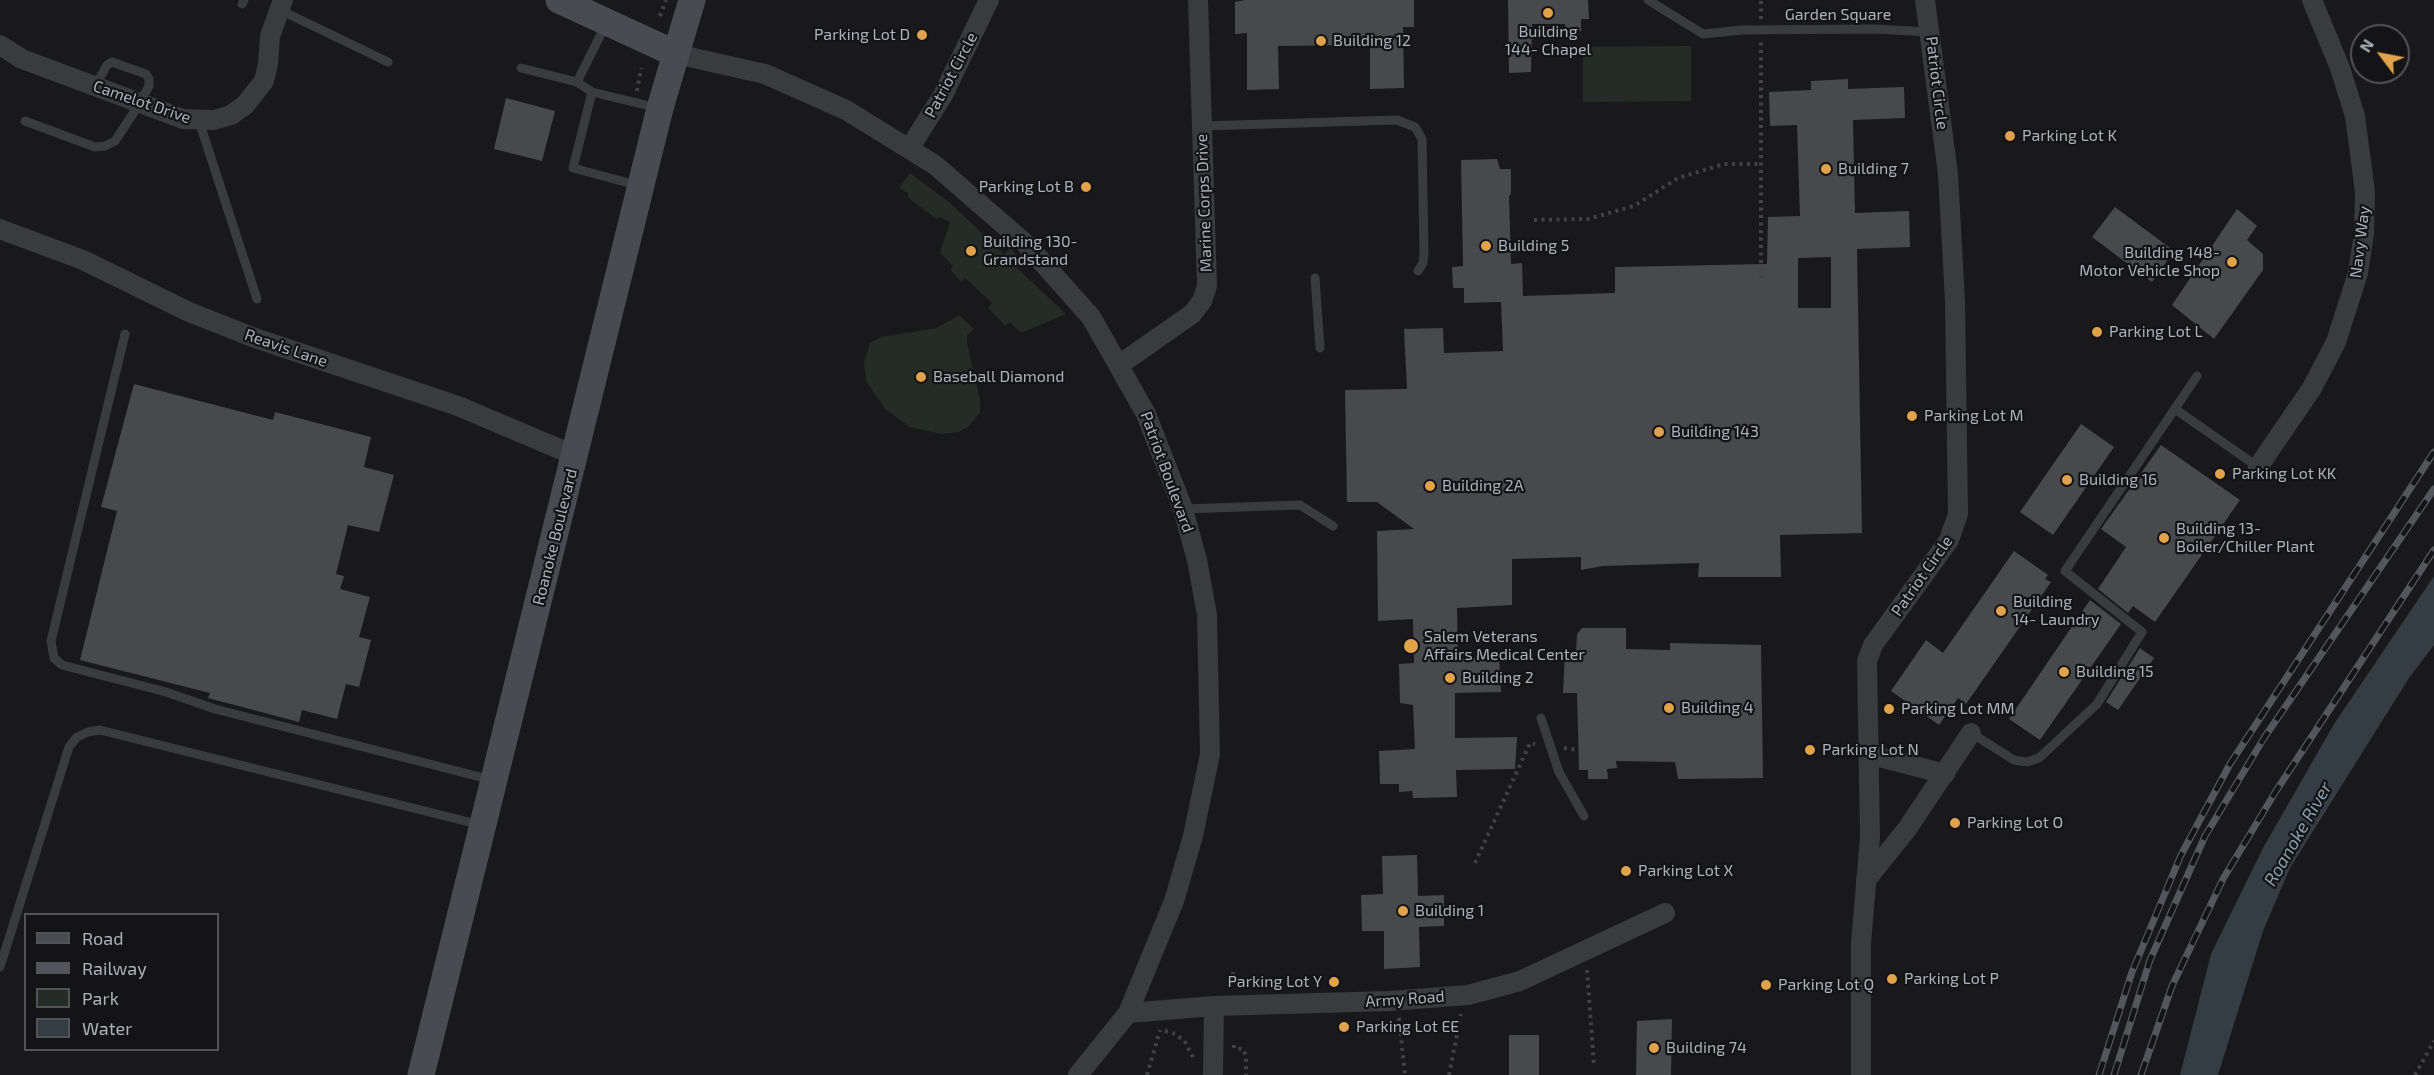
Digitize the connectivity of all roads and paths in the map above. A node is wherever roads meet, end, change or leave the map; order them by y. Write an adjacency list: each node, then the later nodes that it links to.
1 (559, 0): 12 (main road)
2 (666, 0): 11 (path)
3 (692, 0): 16 (main road, Roanoke Boulevard)
4 (989, 0): 29 (street, Patriot Circle)
5 (1198, 0): 28 (street, Marine Corps Drive)
6 (1648, 0): 13 (lane, Garden Square)
7 (1761, 0): 13 (path)
8 (1925, 0): 14 (street, Patriot Circle)
9 (2312, 0): 44 (street, Navy Way)
10 (280, 5): 17 (lane); 27 (street, Camelot Drive)
11 (660, 16)
12 (606, 24): 16 (main road); 21 (lane)
13 (1761, 30): 14 (lane, Garden Square); 30 (path)
14 (1930, 32): 50 (street, Patriot Circle)
15 (0, 45): 22 (street, Camelot Drive)
16 (676, 54): 25 (main road, Roanoke Boulevard); 29 (street, Patriot Boulevard)
17 (388, 62)
18 (521, 68): 21 (lane)
19 (639, 79): 20 (path)
20 (645, 81)
21 (577, 82): 23 (lane)
22 (95, 86): 24 (street, Camelot Drive); 24 (lane)
23 (592, 92): 25 (lane); 31 (lane)
24 (140, 103): 26 (lane); 27 (street, Camelot Drive)
25 (660, 108): 31 (main road, Roanoke Boulevard)
26 (25, 121)
27 (199, 121): 37 (lane)
28 (1202, 126): 34 (lane); 40 (street, Marine Corps Drive)
29 (909, 149): 40 (street, Patriot Boulevard)
30 (1759, 164): 32 (path); 36 (path)
31 (641, 186): 43 (main road, Roanoke Boulevard)
32 (1534, 220)
33 (0, 229): 43 (street, Reavis Lane)
34 (1418, 271)
35 (1315, 278): 39 (lane)
36 (1761, 278)
37 (257, 299)
38 (125, 334): 52 (lane)
39 (1320, 348)
40 (1119, 365): 45 (street, Patriot Boulevard)
41 (2197, 376): 42 (lane)
42 (2175, 409): 44 (lane); 48 (lane)
43 (576, 456): 52 (main road, Roanoke Boulevard)
44 (2258, 467)
45 (1183, 509): 46 (lane); 62 (street, Patriot Boulevard)
46 (1333, 526)
47 (1541, 718): 53 (lane)
48 (1971, 733): 51 (street)
49 (1530, 743): 55 (path)
50 (1868, 754): 51 (street); 56 (street, Patriot Circle)
51 (1945, 774): 56 (street)
52 (495, 780): 54 (main road, Roanoke Boulevard)
53 (1584, 816)
54 (484, 826): 59 (lane); 69 (main road, Roanoke Boulevard)
55 (1475, 863)
56 (1866, 880): 75 (street, Patriot Circle)
57 (1665, 913): 60 (street, Army Road)
58 (1586, 960): 68 (path)
59 (0, 967)
60 (1214, 1006): 62 (street, Army Road); 72 (street)
61 (1462, 1010): 74 (path)
62 (1128, 1013): 70 (street, Patriot Boulevard)
63 (1399, 1017): 73 (path)
64 (1150, 1029): 65 (path)
65 (1161, 1030): 67 (path); 71 (path)
66 (2434, 1041): 76 (path)
67 (1196, 1063)
68 (1594, 1065)
69 (421, 1075)
70 (1078, 1075)
71 (1147, 1075)
72 (1213, 1075)
73 (1405, 1075)
74 (1449, 1075)
75 (1862, 1075)
76 (2415, 1075)

